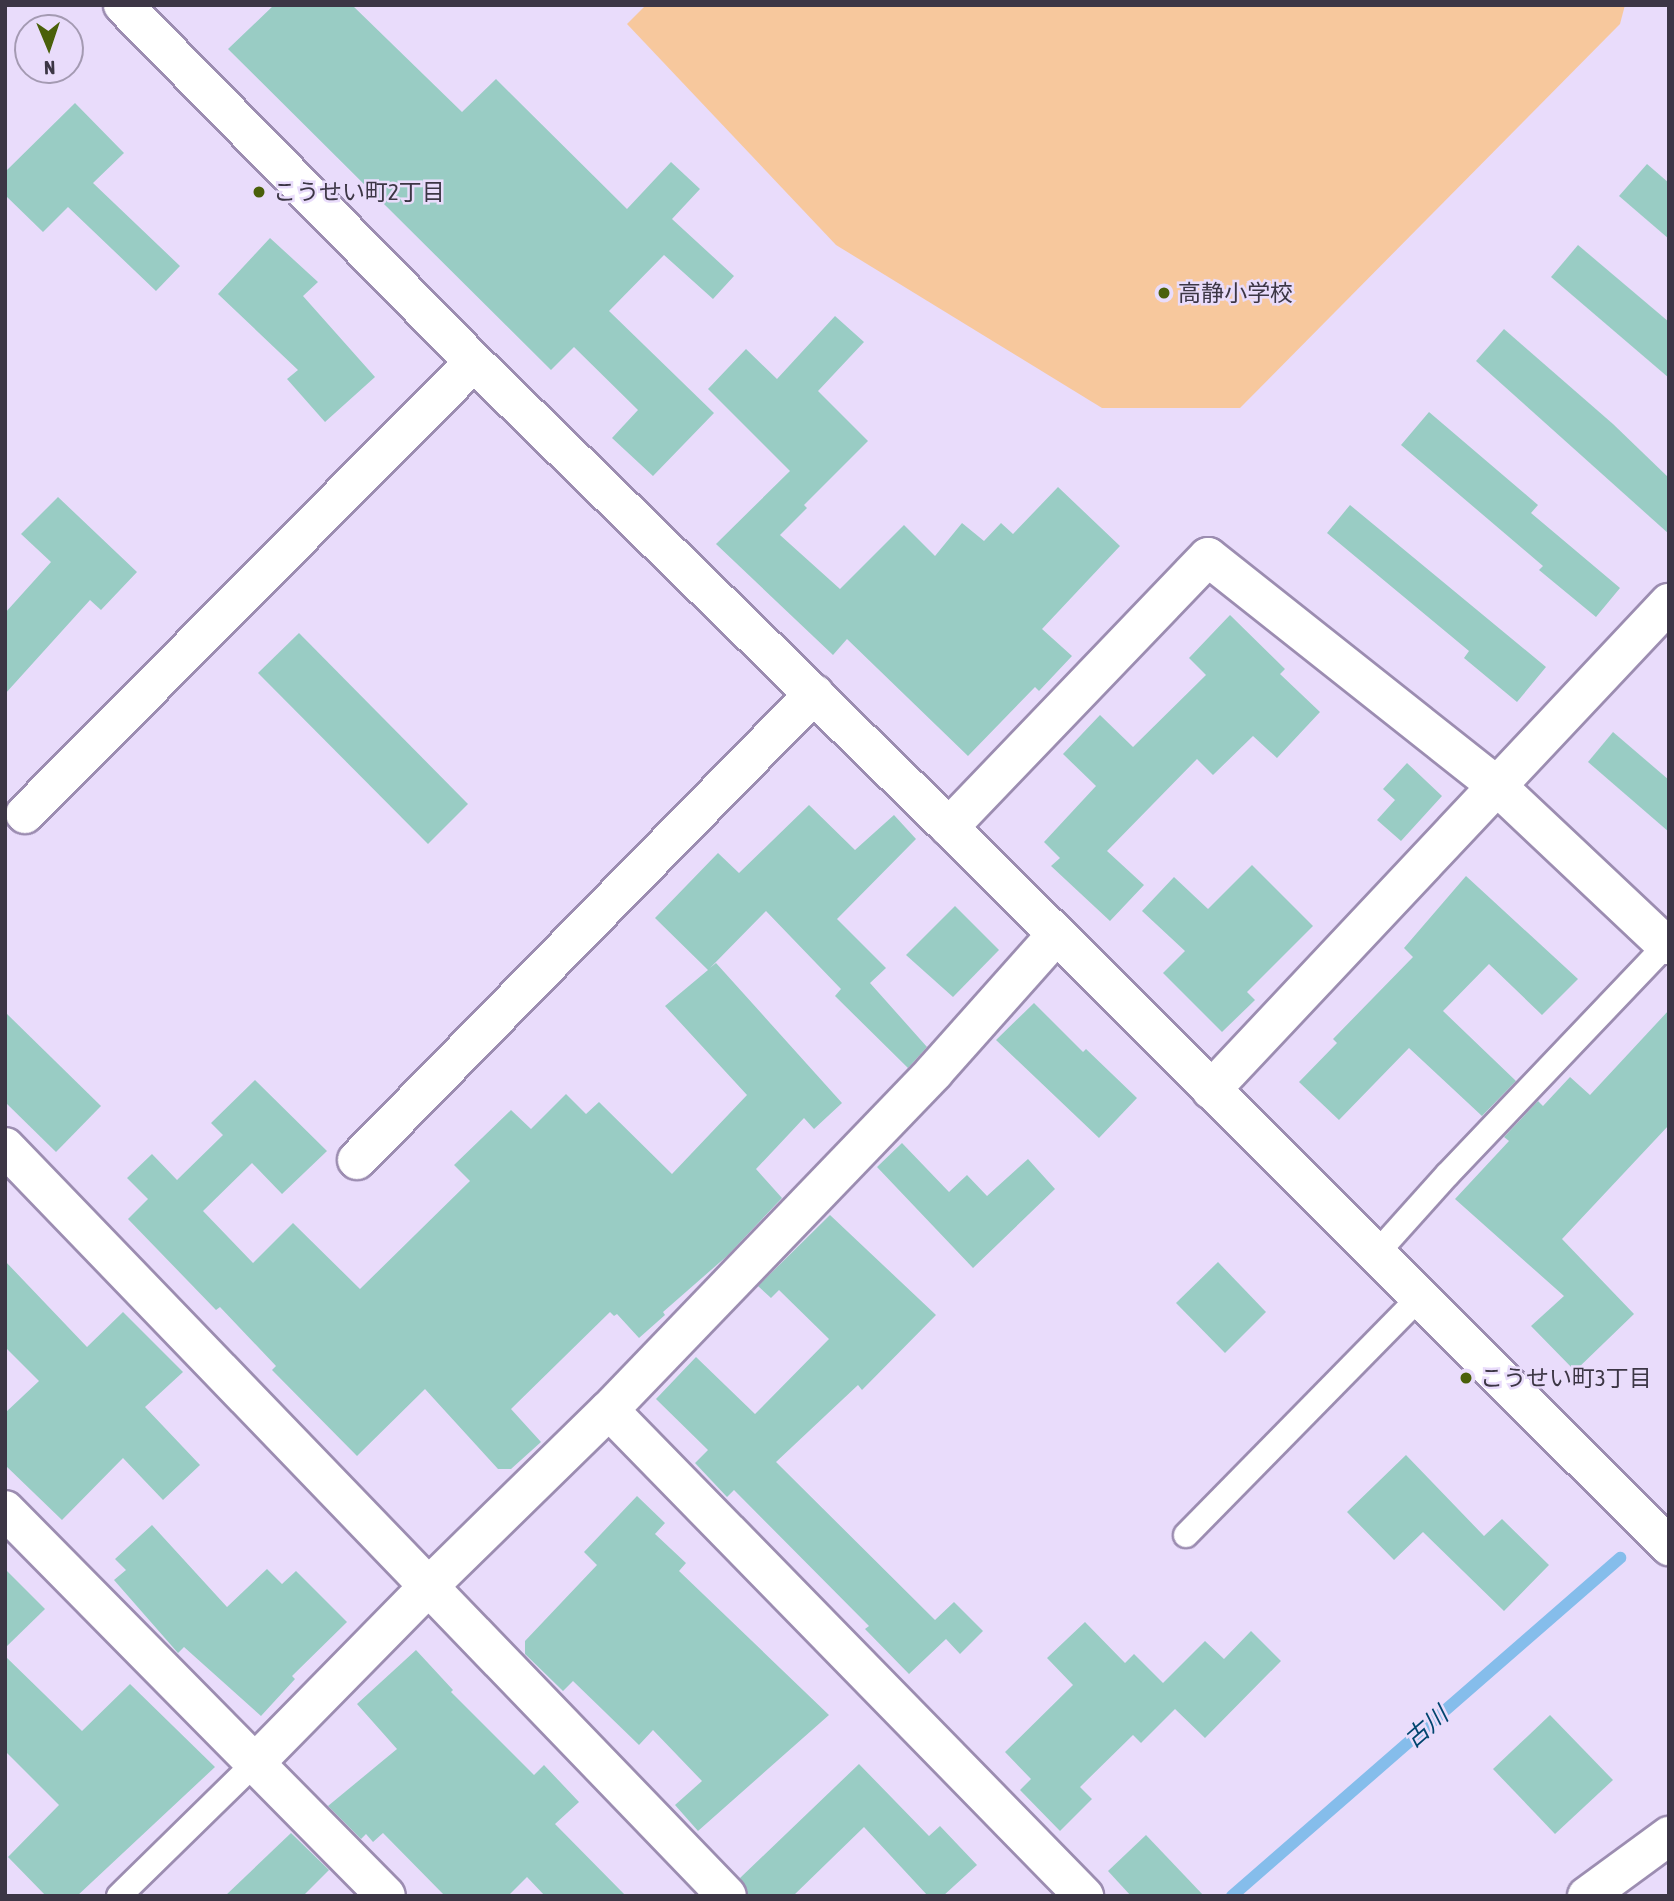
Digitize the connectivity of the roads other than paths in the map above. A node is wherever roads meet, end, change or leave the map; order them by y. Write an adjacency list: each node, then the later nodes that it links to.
1 (123, 5): 2 (street)
2 (474, 362): 4 (street); 6 (street)
3 (1669, 603): 5 (street)
4 (814, 694): 7 (street); 12 (street)
5 (1497, 786): 7 (street); 9 (street); 10 (street)
6 (25, 814)
7 (949, 827): 8 (street)
8 (1056, 935): 10 (street); 15 (street)
9 (1668, 946): 13 (lane)
10 (1212, 1090): 13 (street)
11 (5, 1147): 19 (street)
12 (357, 1160)
13 (1376, 1254): 14 (street)
14 (1419, 1297): 17 (lane); 18 (street)
15 (610, 1410): 19 (street); 26 (street)
16 (5, 1510): 20 (street)
17 (1186, 1535)
18 (1669, 1546)
19 (430, 1585): 20 (street); 25 (street)
20 (255, 1763): 23 (lane); 24 (street)
21 (1669, 1836): 22 (street)
22 (1604, 1891)
23 (119, 1896)
24 (386, 1896)
25 (727, 1896)
26 (1084, 1896)

